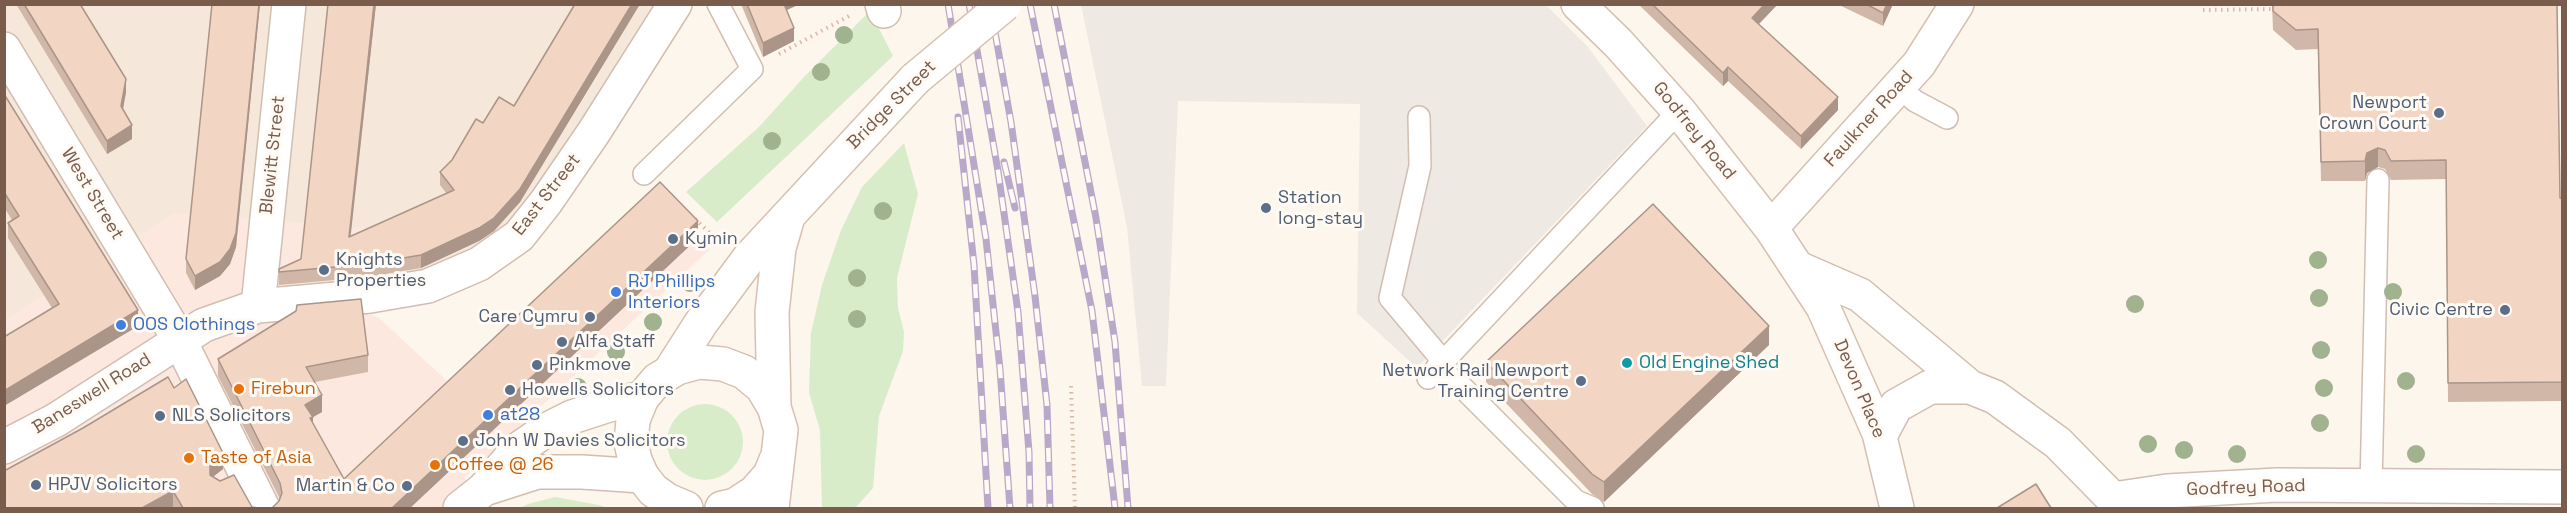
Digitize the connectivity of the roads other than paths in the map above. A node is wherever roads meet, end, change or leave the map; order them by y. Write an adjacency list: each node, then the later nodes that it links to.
1 (289, 4): 17 (street, Blewitt Street)
2 (675, 4): 17 (street, East Street)
3 (718, 4): 12 (lane)
4 (1005, 4): 14 (street, Bridge Street, bridge)
5 (1578, 4): 9 (street, Godfrey Road)
6 (1957, 4): 8 (street, Faulkner Road)
7 (4, 49): 19 (street, West Street)
8 (1898, 86): 11 (lane); 15 (street, Faulkner Road)
9 (1679, 111): 15 (street, Godfrey Road); 20 (lane)
10 (1419, 117): 20 (lane)
11 (1947, 118)
12 (644, 174)
13 (2378, 180): 29 (lane)
14 (788, 216): 21 (street, Bridge Street); 24 (street, Bridge Street)
15 (1771, 228): 16 (street, Godfrey Road)
16 (1798, 268): 18 (street, Godfrey Road); 22 (street, Godfrey Road)
17 (258, 306): 19 (street, East Street)
18 (1823, 307): 25 (street, Devon Place)
19 (179, 339): 26 (street, Baneswell Road); 34 (street, West Street)
20 (1436, 369): 37 (lane)
21 (669, 373): 23 (street); 24 (street)
22 (1970, 387): 25 (street, Godfrey Road); 32 (street, Godfrey Road)
23 (642, 398): 28 (street); 31 (street)
24 (774, 407): 27 (street)
25 (1880, 436): 38 (street, Devon Place)
26 (4, 447)
27 (779, 453): 35 (street); 36 (street)
28 (642, 476): 31 (street); 33 (street)
29 (2371, 486): 30 (street, Godfrey Road); 32 (street, Godfrey Road)
30 (2562, 487)
31 (472, 499)
32 (2114, 504)
33 (675, 506)
34 (263, 508)
35 (722, 508)
36 (772, 508)
37 (1593, 508)
38 (1897, 508)

